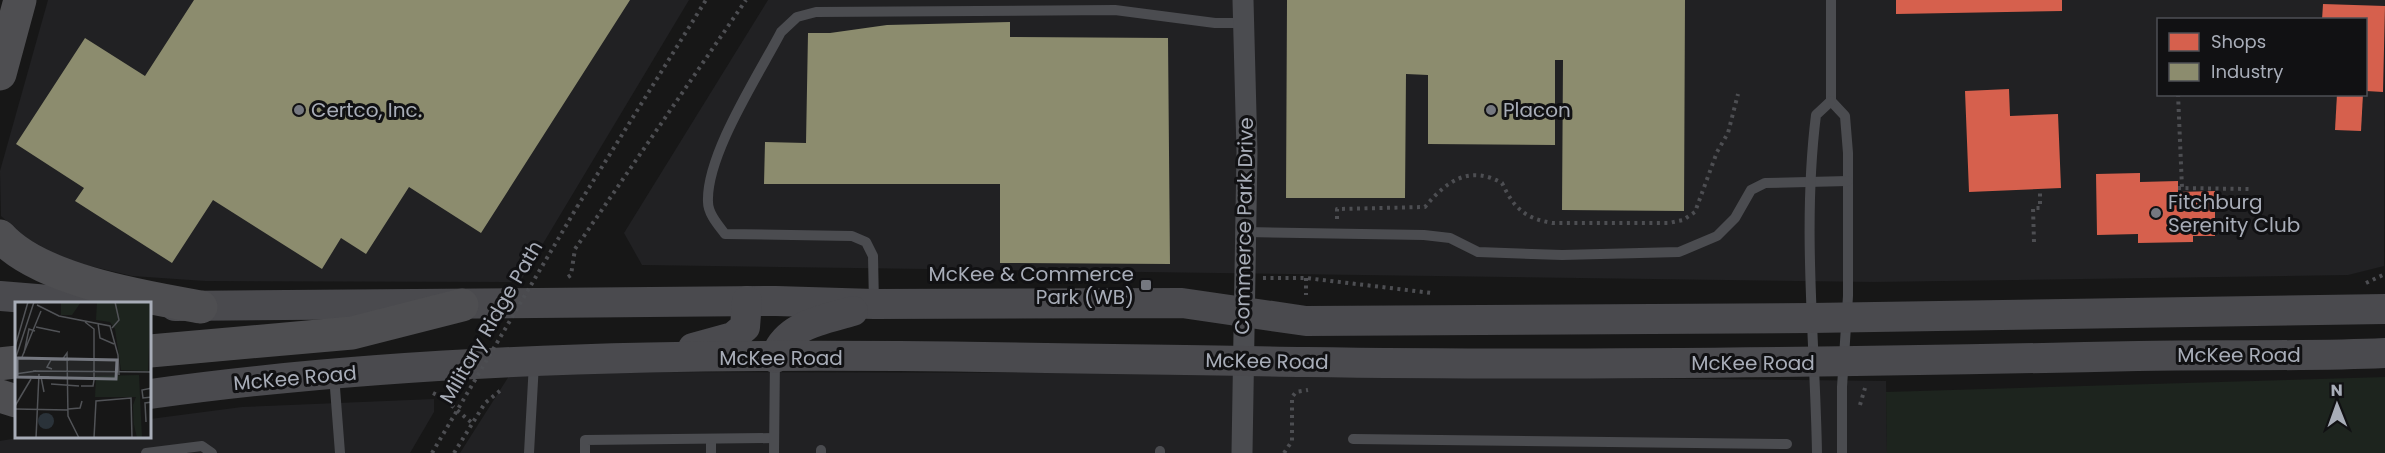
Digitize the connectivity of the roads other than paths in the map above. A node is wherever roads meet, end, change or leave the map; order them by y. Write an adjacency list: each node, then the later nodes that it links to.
1 (20, 0): 6 (highway)
2 (1243, 0): 5 (street, Commerce Park Drive)
3 (1831, 0): 7 (lane)
4 (1064, 5): 5 (lane); 15 (lane)
5 (1243, 24): 10 (street, Commerce Park Drive)
6 (0, 74)
7 (1831, 101): 8 (lane); 9 (lane)
8 (1810, 180): 9 (lane); 10 (lane); 21 (lane)
9 (1848, 181): 22 (lane)
10 (1246, 232): 20 (street, Commerce Park Drive)
11 (0, 236): 18 (highway)
12 (0, 296): 14 (main road)
13 (747, 301): 15 (main road, McKee Road); 16 (main road, McKee Road); 26 (main road)
14 (74, 302)
15 (874, 304): 20 (main road, McKee Road); 25 (main road)
16 (462, 305): 18 (main road, McKee Road); 23 (highway)
17 (152, 306): 18 (main road, McKee Road)
18 (201, 307)
19 (2385, 309): 22 (main road, McKee Road)
20 (1243, 312): 21 (main road, McKee Road); 27 (street, Commerce Park Drive)
21 (1811, 318): 22 (main road, McKee Road); 30 (lane)
22 (1846, 318): 30 (lane)
23 (152, 351)
24 (2385, 354): 30 (main road, McKee Road)
25 (775, 358): 26 (main road, McKee Road); 27 (main road, McKee Road); 38 (lane)
26 (647, 360): 29 (main road, McKee Road)
27 (1242, 361): 30 (main road, McKee Road); 49 (street, Commerce Park Drive)
28 (15, 362): 31 (highway)
29 (534, 363): 32 (main road, McKee Road); 45 (lane)
30 (1828, 363): 50 (lane); 51 (lane)
31 (0, 364)
32 (334, 374): 33 (main road, McKee Road); 44 (lane)
33 (152, 394)
34 (0, 396): 35 (highway)
35 (15, 401)
36 (15, 413): 37 (main road)
37 (0, 415)
38 (774, 438): 39 (lane); 48 (lane)
39 (711, 439): 46 (lane); 47 (lane)
40 (1353, 439): 41 (lane)
41 (1787, 444)
42 (146, 453): 43 (lane)
43 (212, 453)
44 (340, 453)
45 (529, 453)
46 (585, 453)
47 (711, 453)
48 (774, 453)
49 (1242, 453)
50 (1817, 453)
51 (1842, 453)

